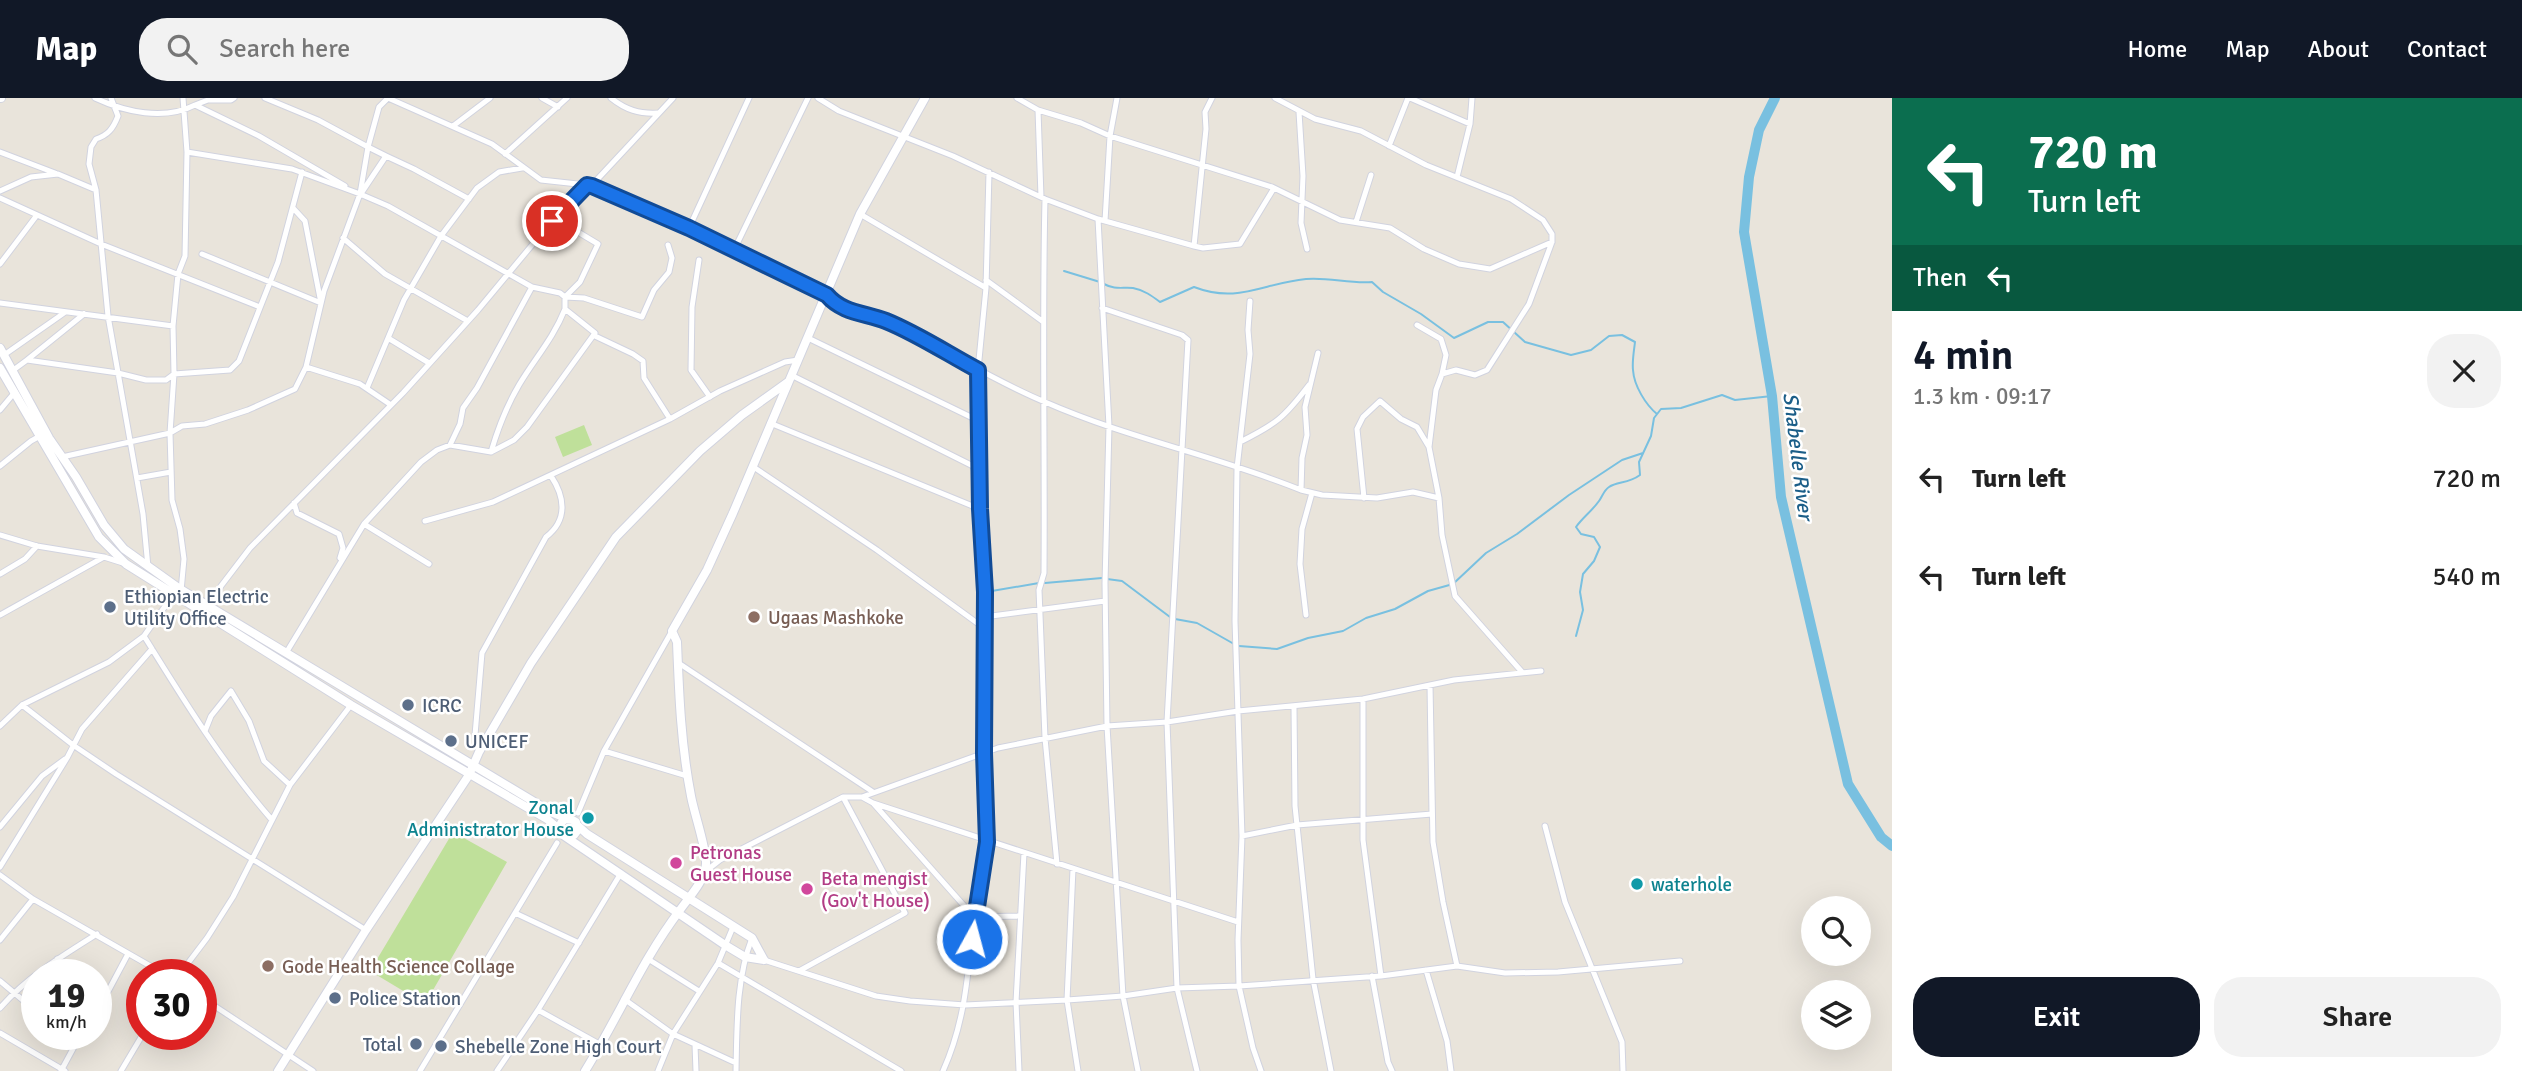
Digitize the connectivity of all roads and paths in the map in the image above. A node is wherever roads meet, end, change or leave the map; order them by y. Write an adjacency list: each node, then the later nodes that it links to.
1 (95, 98): 24 (street)
2 (111, 98): 24 (street)
3 (183, 98): 27 (street)
4 (234, 98): 22 (street)
5 (265, 98): 35 (street)
6 (490, 98): 31 (street)
7 (542, 98): 25 (street)
8 (567, 98): 25 (street)
9 (611, 98): 29 (street)
10 (673, 98): 29 (street)
11 (749, 98): 63 (street)
12 (808, 98): 71 (street)
13 (818, 98): 33 (street)
14 (925, 98): 33 (street)
15 (1017, 98): 26 (street)
16 (1117, 98): 32 (street)
17 (1212, 98): 40 (street)
18 (1275, 98): 23 (street)
19 (1297, 98): 23 (street)
20 (1409, 98): 30 (street); 34 (street)
21 (1472, 98): 30 (street)
22 (195, 105): 27 (street); 51 (street)
23 (1294, 106): 28 (street)
24 (115, 107): 27 (street); 49 (street)
25 (558, 107): 38 (street)
26 (1038, 110): 32 (street); 53 (street)
27 (183, 111): 37 (street)
28 (1299, 112): 34 (street); 55 (street)
29 (658, 113): 47 (street)
30 (1470, 124): 46 (street)
31 (453, 126): 35 (street); 38 (street)
32 (1110, 136): 40 (street); 61 (street)
33 (903, 137): 43 (street); 57 (street)
34 (1389, 146): 46 (street)
35 (368, 147): 39 (street); 51 (street)
36 (0, 152): 44 (street)
37 (187, 152): 42 (street); 75 (street)
38 (505, 154): 41 (street)
39 (386, 156): 51 (street); 54 (street)
40 (1203, 165): 48 (street); 69 (street)
41 (522, 168): 47 (street); 54 (street)
42 (302, 172): 51 (street); 56 (street)
43 (989, 172): 53 (street); 77 (street)
44 (58, 174): 49 (street); 50 (street)
45 (1371, 175): 62 (street)
46 (1457, 177): 66 (street)
47 (589, 185): 60 (street); 63 (street)
48 (1274, 188): 55 (street); 69 (street)
49 (96, 190): 67 (street)
50 (0, 191)
51 (360, 194): 64 (street); 65 (street)
52 (0, 198): 58 (street)
53 (1043, 198): 59 (street); 94 (street)
54 (469, 199): 64 (street)
55 (1301, 203): 62 (street); 70 (street)
56 (293, 208): 78 (street); 86 (street)
57 (860, 214): 80 (street); 82 (street)
58 (37, 215): 67 (street); 74 (street)
59 (1098, 219): 61 (street); 88 (street)
60 (552, 221): 76 (street); 83 (street)
61 (1105, 221): 69 (street)
62 (1356, 222): 66 (street)
63 (689, 228): 71 (street)
64 (441, 236): 76 (street); 81 (street)
65 (343, 238): 81 (street); 86 (street)
66 (1552, 242): 110 (street)
67 (101, 244): 75 (street); 92 (street)
68 (668, 245): 83 (street)
69 (1194, 246)
70 (1307, 249)
71 (734, 250): 82 (street)
72 (202, 254): 78 (street)
73 (699, 260): 116 (street)
74 (0, 264)
75 (178, 274): 87 (street); 96 (street)
76 (507, 275): 79 (street); 93 (street)
77 (986, 280): 80 (street); 94 (street)
78 (270, 282): 86 (street); 87 (street)
79 (532, 288): 83 (street); 128 (street)
80 (986, 288): 107 (street)
81 (410, 290): 93 (street); 98 (street)
82 (827, 295): 99 (street); 107 (street)
83 (565, 297): 89 (street)
84 (1250, 301): 127 (street)
85 (0, 303): 90 (street)
86 (321, 303): 105 (street)
87 (260, 307): 109 (street)
88 (1102, 308): 123 (street); 130 (street)
89 (565, 309): 97 (street); 131 (street)
90 (64, 313): 91 (street); 100 (street)
91 (84, 314): 92 (street); 102 (street)
92 (108, 316): 96 (street); 108 (street)
93 (466, 320): 104 (street)
94 (1042, 321): 117 (street)
95 (1417, 325): 110 (street)
96 (173, 326): 109 (street)
97 (595, 336): 120 (street); 131 (street)
98 (388, 338): 104 (street); 114 (street)
99 (808, 338): 103 (street); 121 (street)
100 (2, 352): 111 (street)
101 (1318, 353): 113 (street)
102 (27, 360): 108 (street); 111 (street)
103 (798, 360): 112 (street); 116 (street)
104 (429, 363): 118 (street)
105 (306, 366): 114 (street); 124 (street)
106 (0, 368): 111 (street)
107 (978, 370): 117 (street); 121 (street)
108 (118, 373): 109 (street); 126 (street)
109 (174, 374): 124 (street)
110 (1442, 374): 129 (street)
111 (12, 377): 115 (street); 132 (street)
112 (790, 378): 122 (street); 136 (street); 188 (street)
113 (1310, 383): 127 (street); 140 (street)
114 (367, 388): 118 (street)
115 (15, 392): 119 (street); 125 (street)
116 (710, 397): 120 (street)
117 (1045, 403): 123 (street); 159 (street)
118 (391, 405): 144 (street)
119 (0, 410)
120 (670, 419): 138 (street)
121 (979, 421): 136 (street)
122 (770, 423): 134 (street); 145 (street)
123 (1110, 426): 130 (street); 157 (street)
124 (170, 433): 126 (street); 137 (street)
125 (40, 436): 133 (street); 151 (street)
126 (130, 441): 132 (street); 139 (street)
127 (1240, 442): 135 (street)
128 (450, 445): 131 (street); 147 (street)
129 (1429, 447): 142 (street); 143 (street)
130 (1181, 448): 135 (street); 180 (street)
131 (491, 452)
132 (62, 457): 153 (street)
133 (0, 466)
134 (752, 466): 163 (street); 164 (street)
135 (1237, 468): 140 (street); 179 (street)
136 (981, 470): 145 (street)
137 (171, 472): 139 (street); 156 (street)
138 (551, 476): 146 (street); 188 (street)
139 (137, 478): 153 (street)
140 (1301, 490): 141 (street)
141 (1312, 493): 142 (street); 161 (street)
142 (1364, 498): 143 (street)
143 (1439, 498): 172 (street)
144 (295, 503): 154 (street); 158 (street)
145 (980, 509): 162 (street)
146 (425, 521)
147 (365, 524): 152 (street); 154 (street)
148 (0, 535): 149 (street)
149 (37, 546): 150 (street); 155 (street)
150 (104, 557): 151 (street); 160 (street)
151 (126, 564): 156 (street)
152 (429, 564)
153 (148, 567): 156 (street)
154 (336, 568): 168 (street)
155 (0, 574)
156 (177, 592): 158 (street); 165 (street); 166 (street)
157 (1105, 601): 159 (street); 182 (street)
158 (210, 607): 165 (street)
159 (1040, 609): 162 (street); 184 (street)
160 (0, 615)
161 (1306, 615)
162 (984, 617): 163 (street)
163 (984, 628): 189 (street)
164 (671, 631): 170 (street); 187 (street)
165 (244, 633): 168 (street); 169 (street)
166 (144, 636): 167 (street); 175 (street)
167 (152, 649): 183 (street); 186 (street)
168 (286, 653): 169 (street); 178 (street)
169 (281, 662): 176 (street)
170 (677, 662): 194 (street); 196 (street)
171 (1541, 671): 172 (street)
172 (1522, 672): 173 (street)
173 (1430, 685): 174 (street); 200 (street)
174 (1363, 699): 177 (street); 201 (street)
175 (22, 705): 181 (street); 186 (street)
176 (351, 705): 178 (street); 195 (street)
177 (1294, 707): 179 (street); 204 (street)
178 (371, 711): 185 (street); 190 (street)
179 (1238, 711): 180 (street); 208 (street)
180 (1167, 722): 182 (street); 221 (street)
181 (0, 726)
182 (1107, 726): 184 (street); 218 (street)
183 (205, 730): 195 (street); 202 (street)
184 (1045, 738): 189 (street); 212 (street)
185 (439, 744): 190 (street); 192 (street)
186 (73, 745): 191 (street); 211 (street)
187 (604, 751): 194 (street); 203 (street)
188 (480, 752): 192 (street)
189 (984, 753): 196 (street); 209 (street)
190 (433, 754): 193 (street)
191 (67, 758): 206 (street); 213 (street)
192 (474, 765): 193 (street); 203 (street)
193 (469, 775): 207 (street); 228 (street)
194 (687, 776): 216 (street)
195 (290, 785): 202 (street)
196 (873, 792): 198 (street)
197 (843, 797): 198 (street); 216 (street); 246 (street)
198 (862, 797): 199 (street)
199 (873, 803): 209 (street); 224 (street)
200 (1432, 814): 201 (street); 243 (street)
201 (1362, 819): 204 (street); 248 (street)
202 (272, 820): 211 (street)
203 (573, 821): 207 (street); 207 (street); 219 (street)
204 (1297, 825): 208 (street); 250 (street)
205 (1545, 826): 244 (street)
206 (0, 827)
207 (564, 834): 215 (street); 223 (street)
208 (1242, 836): 226 (street)
209 (987, 842): 210 (street); 224 (street)
210 (1024, 853): 212 (street); 225 (street)
211 (250, 859): 228 (street); 238 (street)
212 (1057, 864): 214 (street)
213 (0, 867)
214 (1073, 869): 218 (street); 261 (street)
215 (621, 873): 222 (street); 232 (street)
216 (704, 873): 219 (street)
217 (0, 875): 220 (street)
218 (1118, 883): 221 (street); 258 (street)
219 (689, 898): 222 (street); 227 (street)
220 (33, 899): 229 (street); 231 (street)
221 (1174, 900): 226 (street); 255 (street)
222 (678, 912): 233 (street); 239 (street)
223 (515, 913): 232 (street); 279 (street)
224 (974, 916): 225 (street); 263 (street)
225 (1020, 916): 262 (street)
226 (1238, 922): 253 (street)
227 (733, 927): 230 (street); 233 (street)
228 (366, 930): 273 (street)
229 (97, 934): 234 (street); 236 (street)
230 (752, 938): 235 (street); 240 (street)
231 (0, 940)
232 (579, 943): 266 (street)
233 (725, 945): 235 (street); 242 (street)
234 (128, 954): 237 (street); 252 (street)
235 (744, 957): 240 (street); 249 (street)
236 (57, 959)
237 (137, 959)
238 (191, 959)
239 (648, 959): 256 (street); 260 (street)
240 (764, 960): 246 (street)
241 (1680, 961): 244 (street)
242 (718, 963): 249 (street); 256 (street)
243 (1457, 966): 244 (street); 245 (street)
244 (1593, 969): 295 (street)
245 (1426, 970): 248 (street); 294 (street)
246 (799, 971): 263 (street)
247 (1372, 976): 248 (street); 250 (street); 293 (street)
248 (1381, 976)
249 (742, 978): 274 (street); 285 (street)
250 (1313, 979): 253 (street); 292 (street)
251 (0, 981): 257 (street)
252 (112, 984)
253 (1239, 986): 255 (street); 291 (street)
254 (21, 987): 257 (street)
255 (1177, 988): 258 (street); 290 (street)
256 (699, 991): 268 (street)
257 (13, 993): 259 (street); 264 (street)
258 (1123, 996): 261 (street); 289 (street)
259 (21, 999)
260 (624, 999): 268 (street); 269 (street)
261 (1067, 1000): 262 (street); 288 (street)
262 (1016, 1002): 263 (street); 287 (street)
263 (965, 1004): 286 (street)
264 (0, 1008)
265 (217, 1008): 273 (street)
266 (538, 1010): 269 (street); 280 (street)
267 (0, 1032): 275 (street)
268 (673, 1034): 270 (street); 282 (street)
269 (601, 1045): 281 (street)
270 (695, 1045): 274 (street); 283 (street)
271 (72, 1050): 275 (street)
272 (133, 1050): 276 (street)
273 (287, 1055): 277 (street); 278 (street)
274 (736, 1063): 284 (street)
275 (63, 1070)
276 (121, 1071)
277 (278, 1071)
278 (313, 1071)
279 (420, 1071)
280 (497, 1071)
281 (585, 1071)
282 (658, 1071)
283 (696, 1071)
284 (736, 1071)
285 (901, 1071)
286 (943, 1071)
287 (1019, 1071)
288 (1078, 1071)
289 (1138, 1071)
290 (1197, 1071)
291 (1261, 1071)
292 (1331, 1071)
293 (1392, 1071)
294 (1451, 1071)
295 (1623, 1071)

